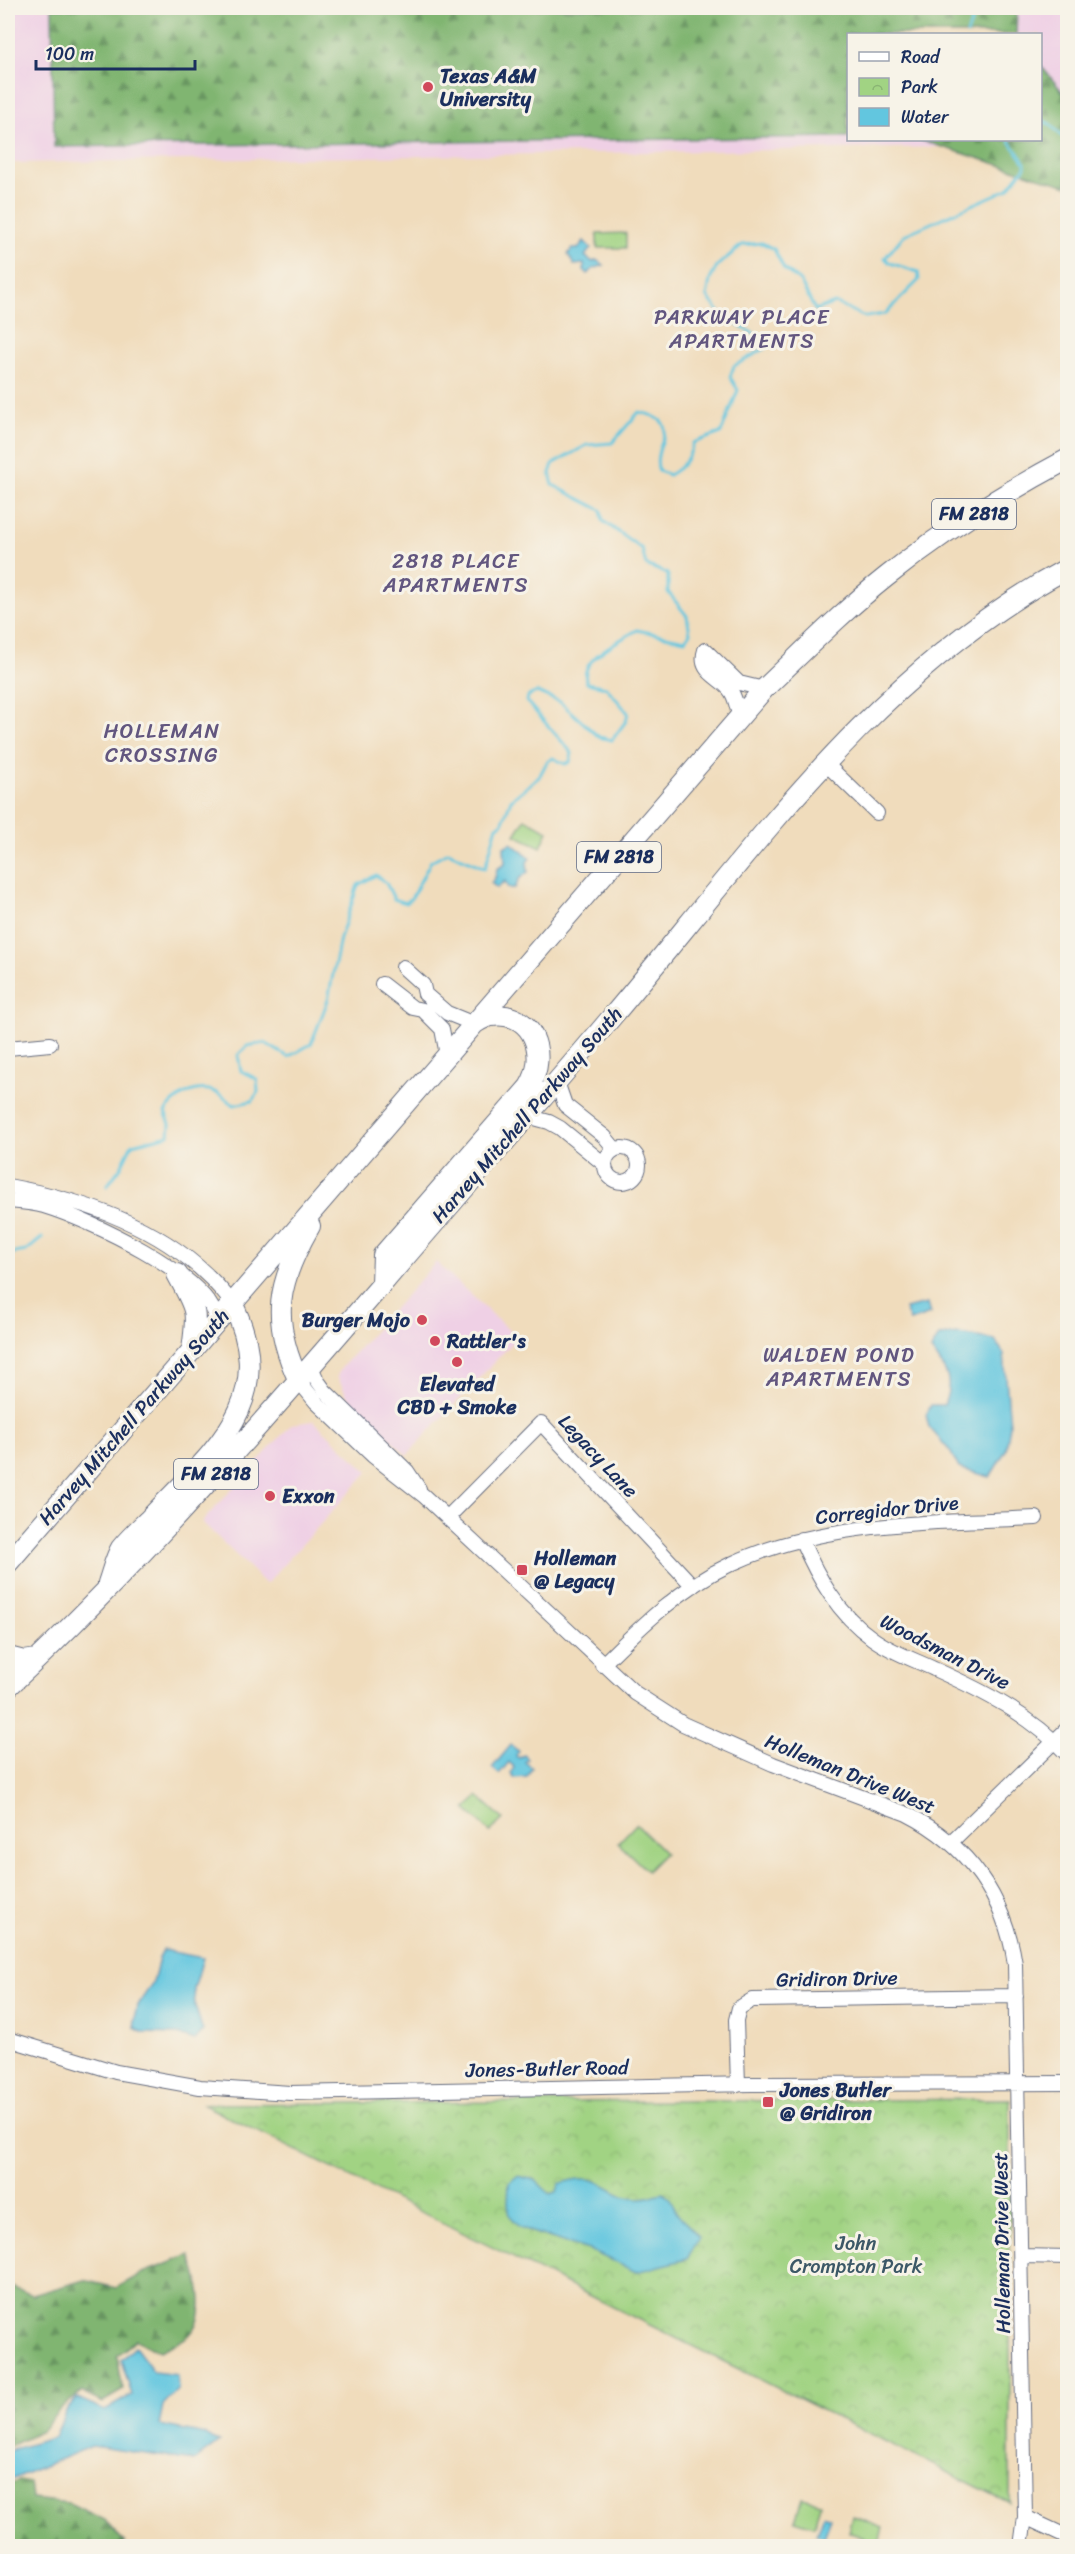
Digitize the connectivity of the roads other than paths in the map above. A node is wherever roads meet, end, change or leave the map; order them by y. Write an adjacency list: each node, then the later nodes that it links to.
1 (1068, 459): 3 (highway, Harvey Mitchell Parkway South / FM 2818)
2 (1068, 568): 5 (highway, Harvey Mitchell Parkway South / FM 2818)
3 (764, 689): 4 (highway, Harvey Mitchell Parkway South / FM 2818); 4 (street)
4 (740, 717): 9 (highway, Harvey Mitchell Parkway South / FM 2818)
5 (824, 762): 6 (street); 13 (highway, Harvey Mitchell Parkway South / FM 2818)
6 (877, 813)
7 (403, 966): 9 (street)
8 (382, 984): 12 (street)
9 (474, 1024): 12 (highway, Harvey Mitchell Parkway South / FM 2818); 21 (highway)
10 (50, 1044): 11 (street)
11 (8, 1047)
12 (447, 1055): 18 (highway, Harvey Mitchell Parkway South / FM 2818)
13 (557, 1082): 14 (highway, Harvey Mitchell Parkway South / FM 2818); 15 (street)
14 (527, 1116): 16 (street); 21 (highway, Harvey Mitchell Parkway South / FM 2818)
15 (615, 1149): 16 (street); 16 (street)
16 (604, 1164)
17 (8, 1186): 22 (street)
18 (332, 1187): 22 (highway, Harvey Mitchell Parkway South / FM 2818); 25 (highway)
19 (8, 1201): 20 (street)
20 (177, 1274): 23 (street); 24 (highway)
21 (382, 1283): 25 (highway, Harvey Mitchell Parkway South / FM 2818)
22 (231, 1303): 23 (highway, Harvey Mitchell Parkway South / FM 2818); 32 (highway)
23 (217, 1320): 24 (highway, Harvey Mitchell Parkway South / FM 2818)
24 (191, 1351): 29 (highway, Harvey Mitchell Parkway South / FM 2818)
25 (305, 1374): 26 (street, Holleman Drive West); 32 (highway, Harvey Mitchell Parkway South / FM 2818)
26 (447, 1517): 31 (street, Legacy Lane); 35 (street, Holleman Drive West)
27 (1036, 1518): 28 (street, Corregidor Drive)
28 (801, 1539): 31 (street, Corregidor Drive); 38 (street, Woodsman Drive)
29 (13, 1557): 30 (highway, Harvey Mitchell Parkway South)
30 (8, 1574)
31 (693, 1586): 35 (street, Corregidor Drive)
32 (105, 1591): 34 (highway, Harvey Mitchell Parkway South / FM 2818)
33 (8, 1657): 34 (highway)
34 (37, 1659): 36 (highway, Harvey Mitchell Parkway South / FM 2818)
35 (602, 1665): 40 (street, Holleman Drive West)
36 (8, 1687)
37 (1068, 1728): 38 (street)
38 (1054, 1740): 39 (street, Woodsman Drive); 40 (street)
39 (1068, 1755)
40 (951, 1842): 41 (street, Holleman Drive West)
41 (1016, 1996): 43 (street, Holleman Drive West); 45 (street, Gridiron Drive)
42 (8, 2039): 45 (street, Jones-Butler Road)
43 (1019, 2082): 44 (street, Jones-Butler Road); 45 (street, Jones-Butler Road); 46 (street, Holleman Drive West)
44 (1068, 2083)
45 (738, 2085)
46 (1022, 2256): 47 (street); 48 (street, Holleman Drive West)
47 (1068, 2257)
48 (1025, 2517): 49 (street); 50 (street, Holleman Drive West)
49 (1068, 2537)
50 (1021, 2547)

